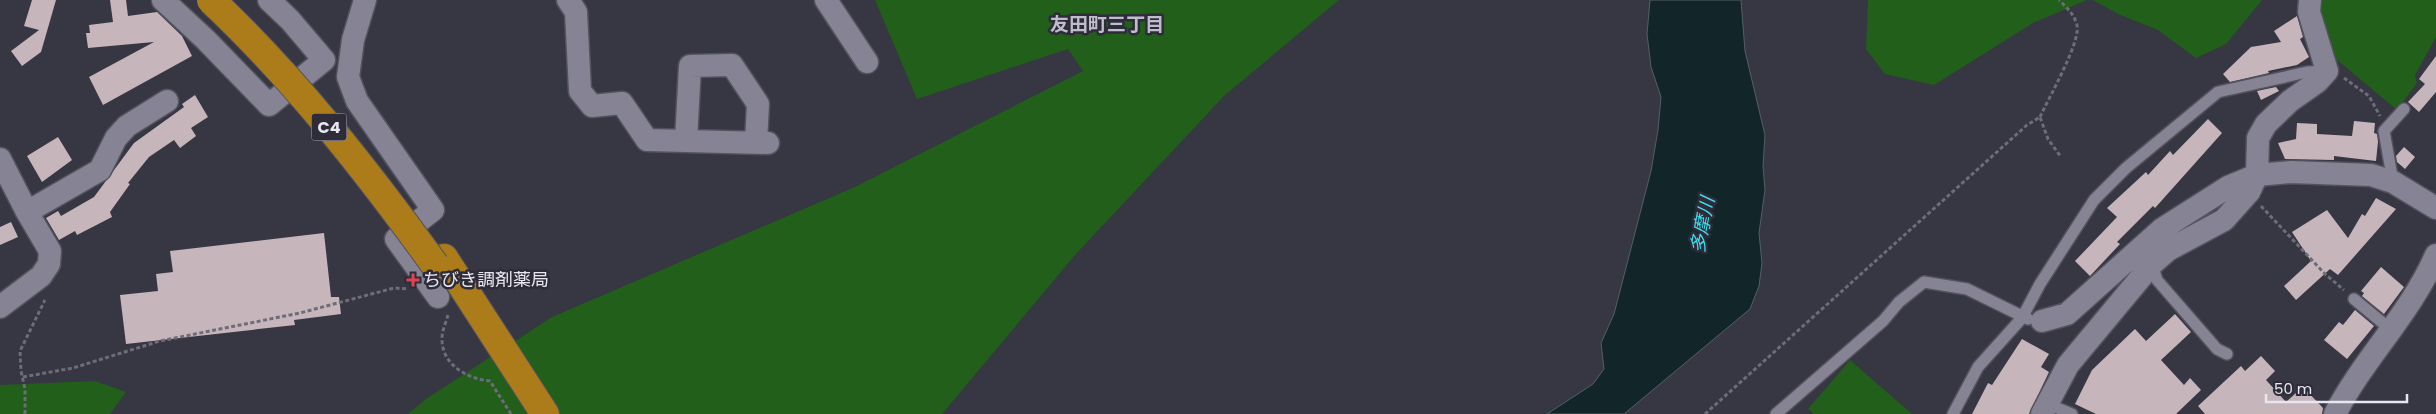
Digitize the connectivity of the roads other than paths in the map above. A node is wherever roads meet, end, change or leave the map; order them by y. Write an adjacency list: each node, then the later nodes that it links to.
1 (163, 0): 4 (street)
2 (211, 0): 28 (highway, C4, bridge)
3 (234, 0): 29 (highway, C4)
4 (268, 0)
5 (365, 0): 21 (street)
6 (568, 0): 13 (street)
7 (826, 0): 9 (street)
8 (2310, 0): 10 (street)
9 (866, 62)
10 (2327, 72): 15 (street); 24 (lane)
11 (167, 101): 18 (street)
12 (2404, 109): 16 (lane)
13 (686, 141): 13 (street)
14 (0, 159): 18 (street)
15 (2257, 174): 16 (street); 20 (street); 24 (street)
16 (2393, 182): 17 (street)
17 (2436, 208)
18 (27, 212): 23 (street)
19 (2436, 255): 25 (street)
20 (2152, 264): 26 (lane); 27 (street)
21 (438, 297)
22 (2354, 299): 25 (lane)
23 (0, 307)
24 (2032, 319): 30 (lane); 31 (lane)
25 (2390, 329): 33 (street)
26 (2227, 354)
27 (2045, 409): 32 (lane)
28 (531, 414)
29 (545, 414)
30 (1776, 414)
31 (1953, 414)
32 (2072, 414)
33 (2335, 414)

